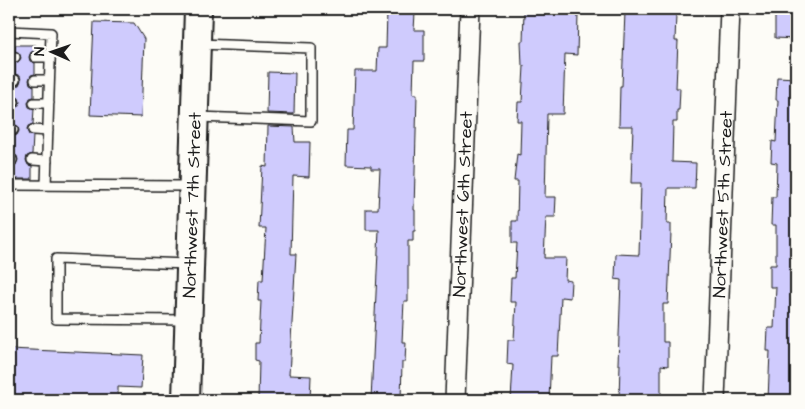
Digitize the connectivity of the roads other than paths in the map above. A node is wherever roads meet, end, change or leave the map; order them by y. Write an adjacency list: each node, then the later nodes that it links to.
1 (198, 9): 5 (main road, Northwest 7th Street)
2 (470, 9): 23 (street, Northwest 6th Street)
3 (730, 9): 24 (street, Northwest 5th Street)
4 (9, 31): 7 (lane)
5 (197, 44): 12 (main road, Northwest 7th Street); 12 (lane)
6 (35, 57): 7 (lane)
7 (50, 57): 9 (lane)
8 (35, 80): 9 (lane)
9 (49, 80): 11 (lane)
10 (34, 102): 11 (lane)
11 (49, 103): 14 (lane)
12 (195, 116): 19 (main road, Northwest 7th Street)
13 (33, 130): 14 (lane)
14 (48, 131): 16 (lane)
15 (32, 160): 16 (lane)
16 (47, 161): 18 (lane)
17 (9, 185): 18 (lane)
18 (46, 185): 19 (lane)
19 (192, 186): 20 (main road, Northwest 7th Street)
20 (190, 264): 21 (main road, Northwest 7th Street); 21 (lane)
21 (188, 320): 22 (main road, Northwest 7th Street)
22 (186, 400)
23 (455, 400)
24 (716, 400)

